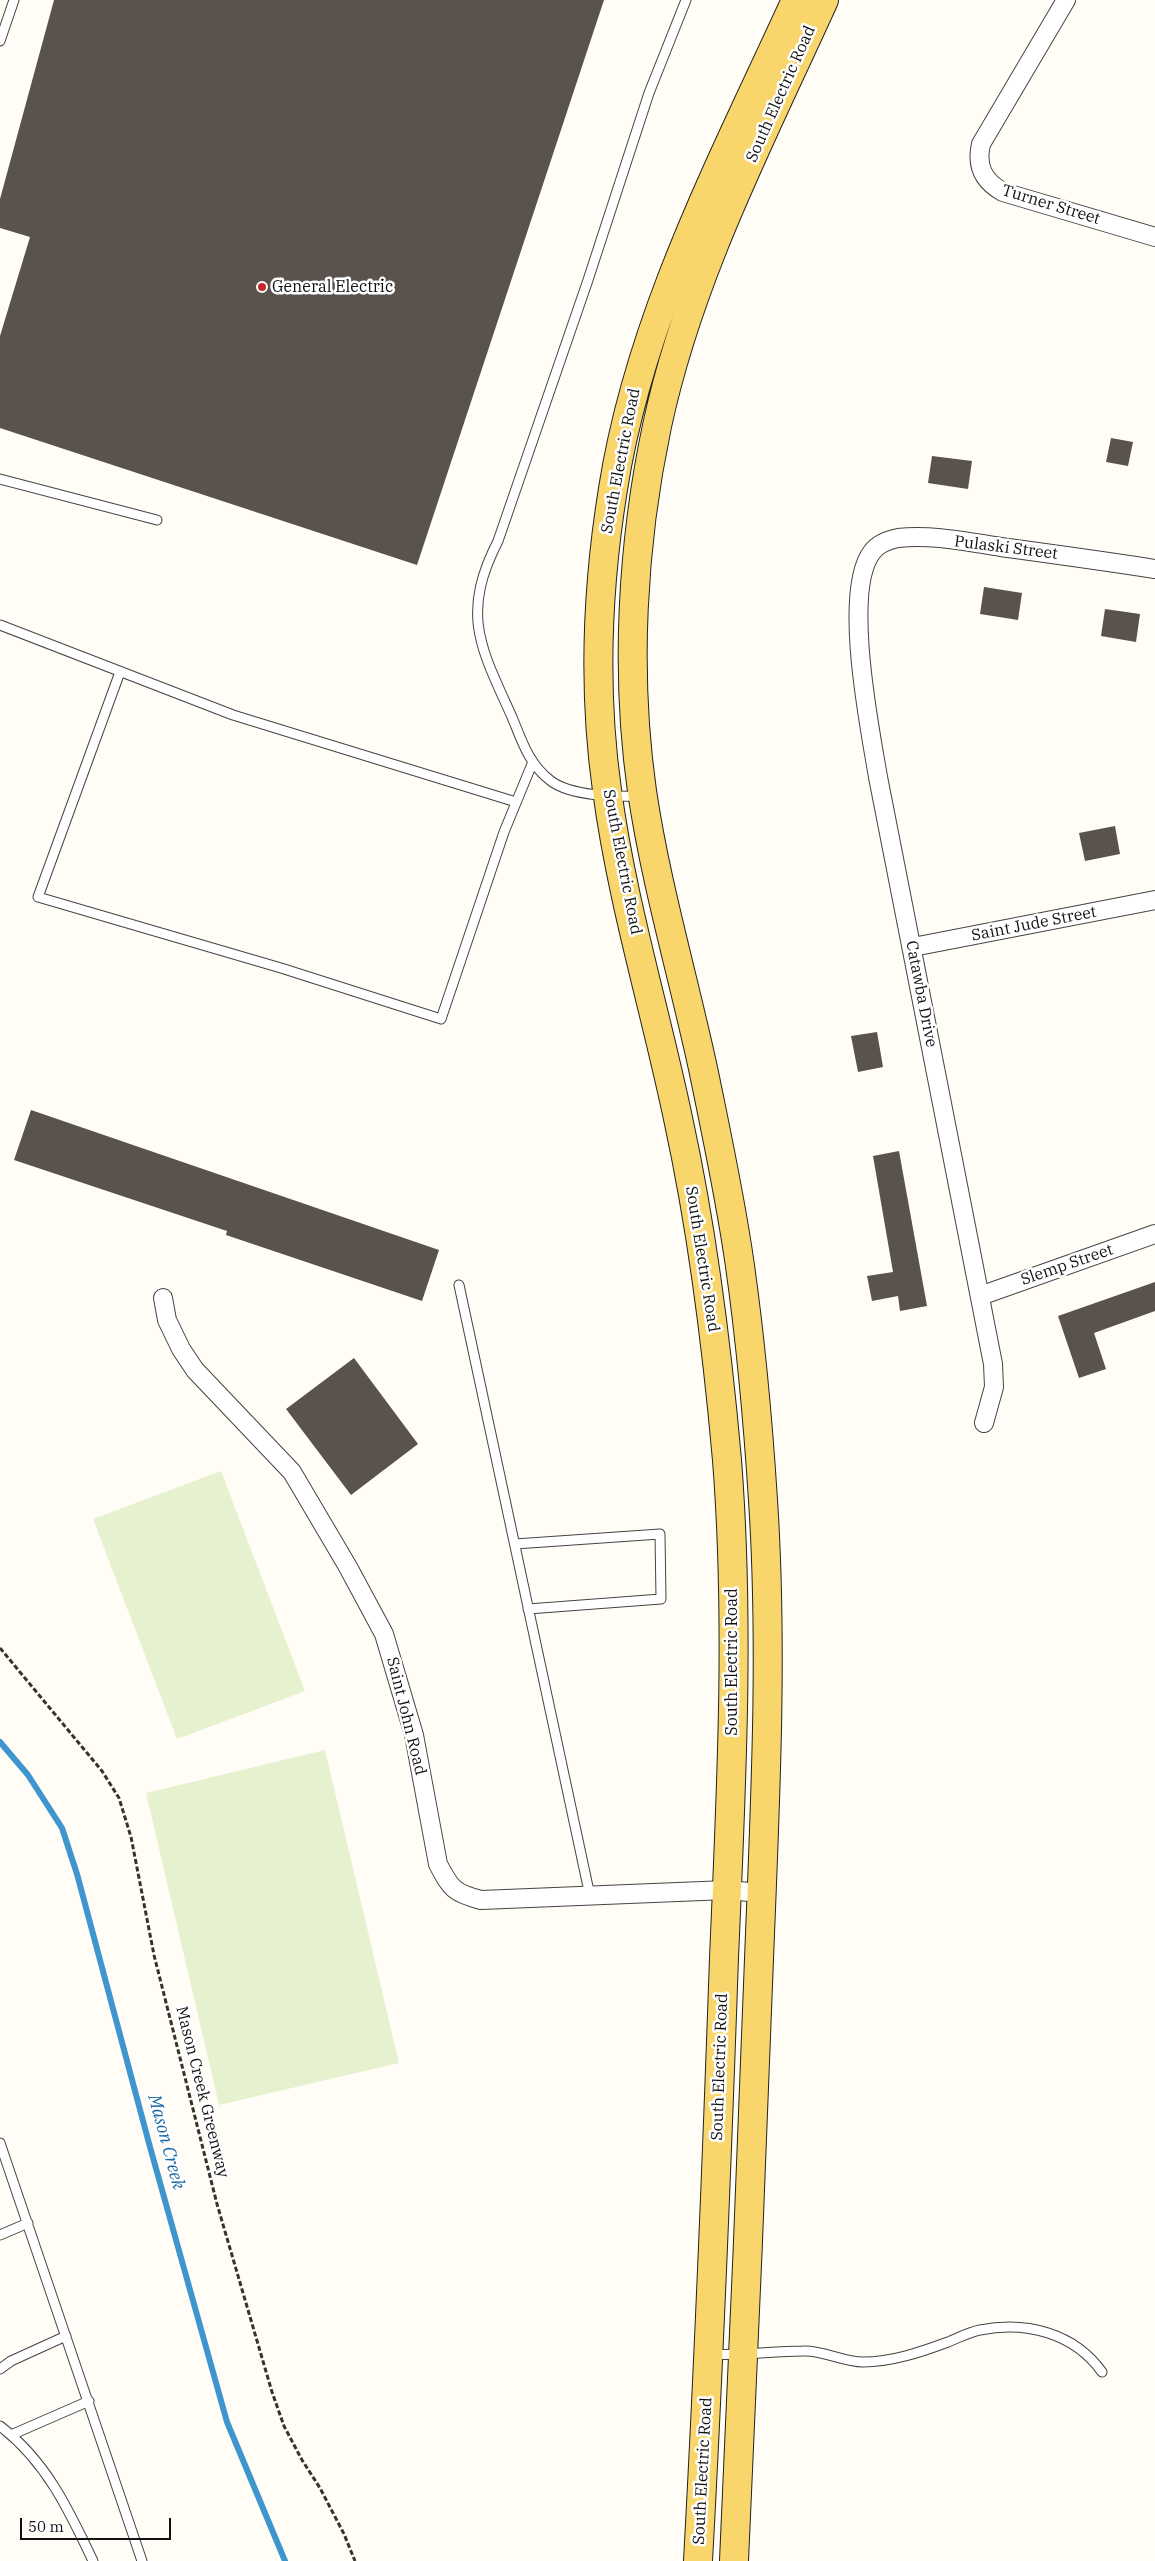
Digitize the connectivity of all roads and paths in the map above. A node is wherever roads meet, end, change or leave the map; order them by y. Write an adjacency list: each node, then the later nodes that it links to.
1 (14, 0): 6 (lane)
2 (686, 0): 14 (lane)
3 (796, 0): 15 (main road, South Electric Road)
4 (824, 0): 16 (main road, South Electric Road)
5 (1066, 0): 7 (street, Turner Street)
6 (0, 41)
7 (1155, 237)
8 (0, 479): 9 (lane)
9 (157, 520)
10 (866, 563): 11 (street, Pulaski Street); 19 (street, Catawba Drive)
11 (1155, 569)
12 (0, 625): 13 (lane)
13 (120, 672): 17 (lane); 17 (lane)
14 (532, 764): 15 (lane); 17 (lane)
15 (608, 796): 16 (lane); 28 (main road, South Electric Road)
16 (643, 796): 29 (main road, South Electric Road)
17 (516, 802)
18 (1155, 900): 19 (street, Saint Jude Street)
19 (913, 947): 22 (street, Catawba Drive)
20 (1155, 1234): 22 (street, Slemp Street)
21 (459, 1285): 25 (lane)
22 (980, 1296): 24 (street, Catawba Drive)
23 (163, 1298): 30 (street, Saint John Road)
24 (984, 1423)
25 (515, 1544): 26 (lane); 26 (lane)
26 (528, 1609): 30 (lane)
27 (0, 1648): 44 (path, Mason Creek Greenway)
28 (727, 1890): 29 (street, Saint John Road); 30 (street, Saint John Road); 35 (main road, South Electric Road)
29 (761, 1893): 36 (main road, South Electric Road)
30 (590, 1896)
31 (0, 2143): 32 (lane)
32 (28, 2223): 33 (lane); 34 (lane)
33 (0, 2235)
34 (66, 2336): 37 (lane); 39 (lane)
35 (710, 2354): 36 (lane); 45 (main road, South Electric Road)
36 (744, 2356): 38 (lane); 46 (main road, South Electric Road)
37 (0, 2369)
38 (1102, 2372)
39 (89, 2401): 41 (lane); 43 (lane)
40 (0, 2426): 41 (lane)
41 (11, 2435): 42 (lane)
42 (93, 2561)
43 (142, 2561)
44 (355, 2561)
45 (698, 2561)
46 (734, 2561)

